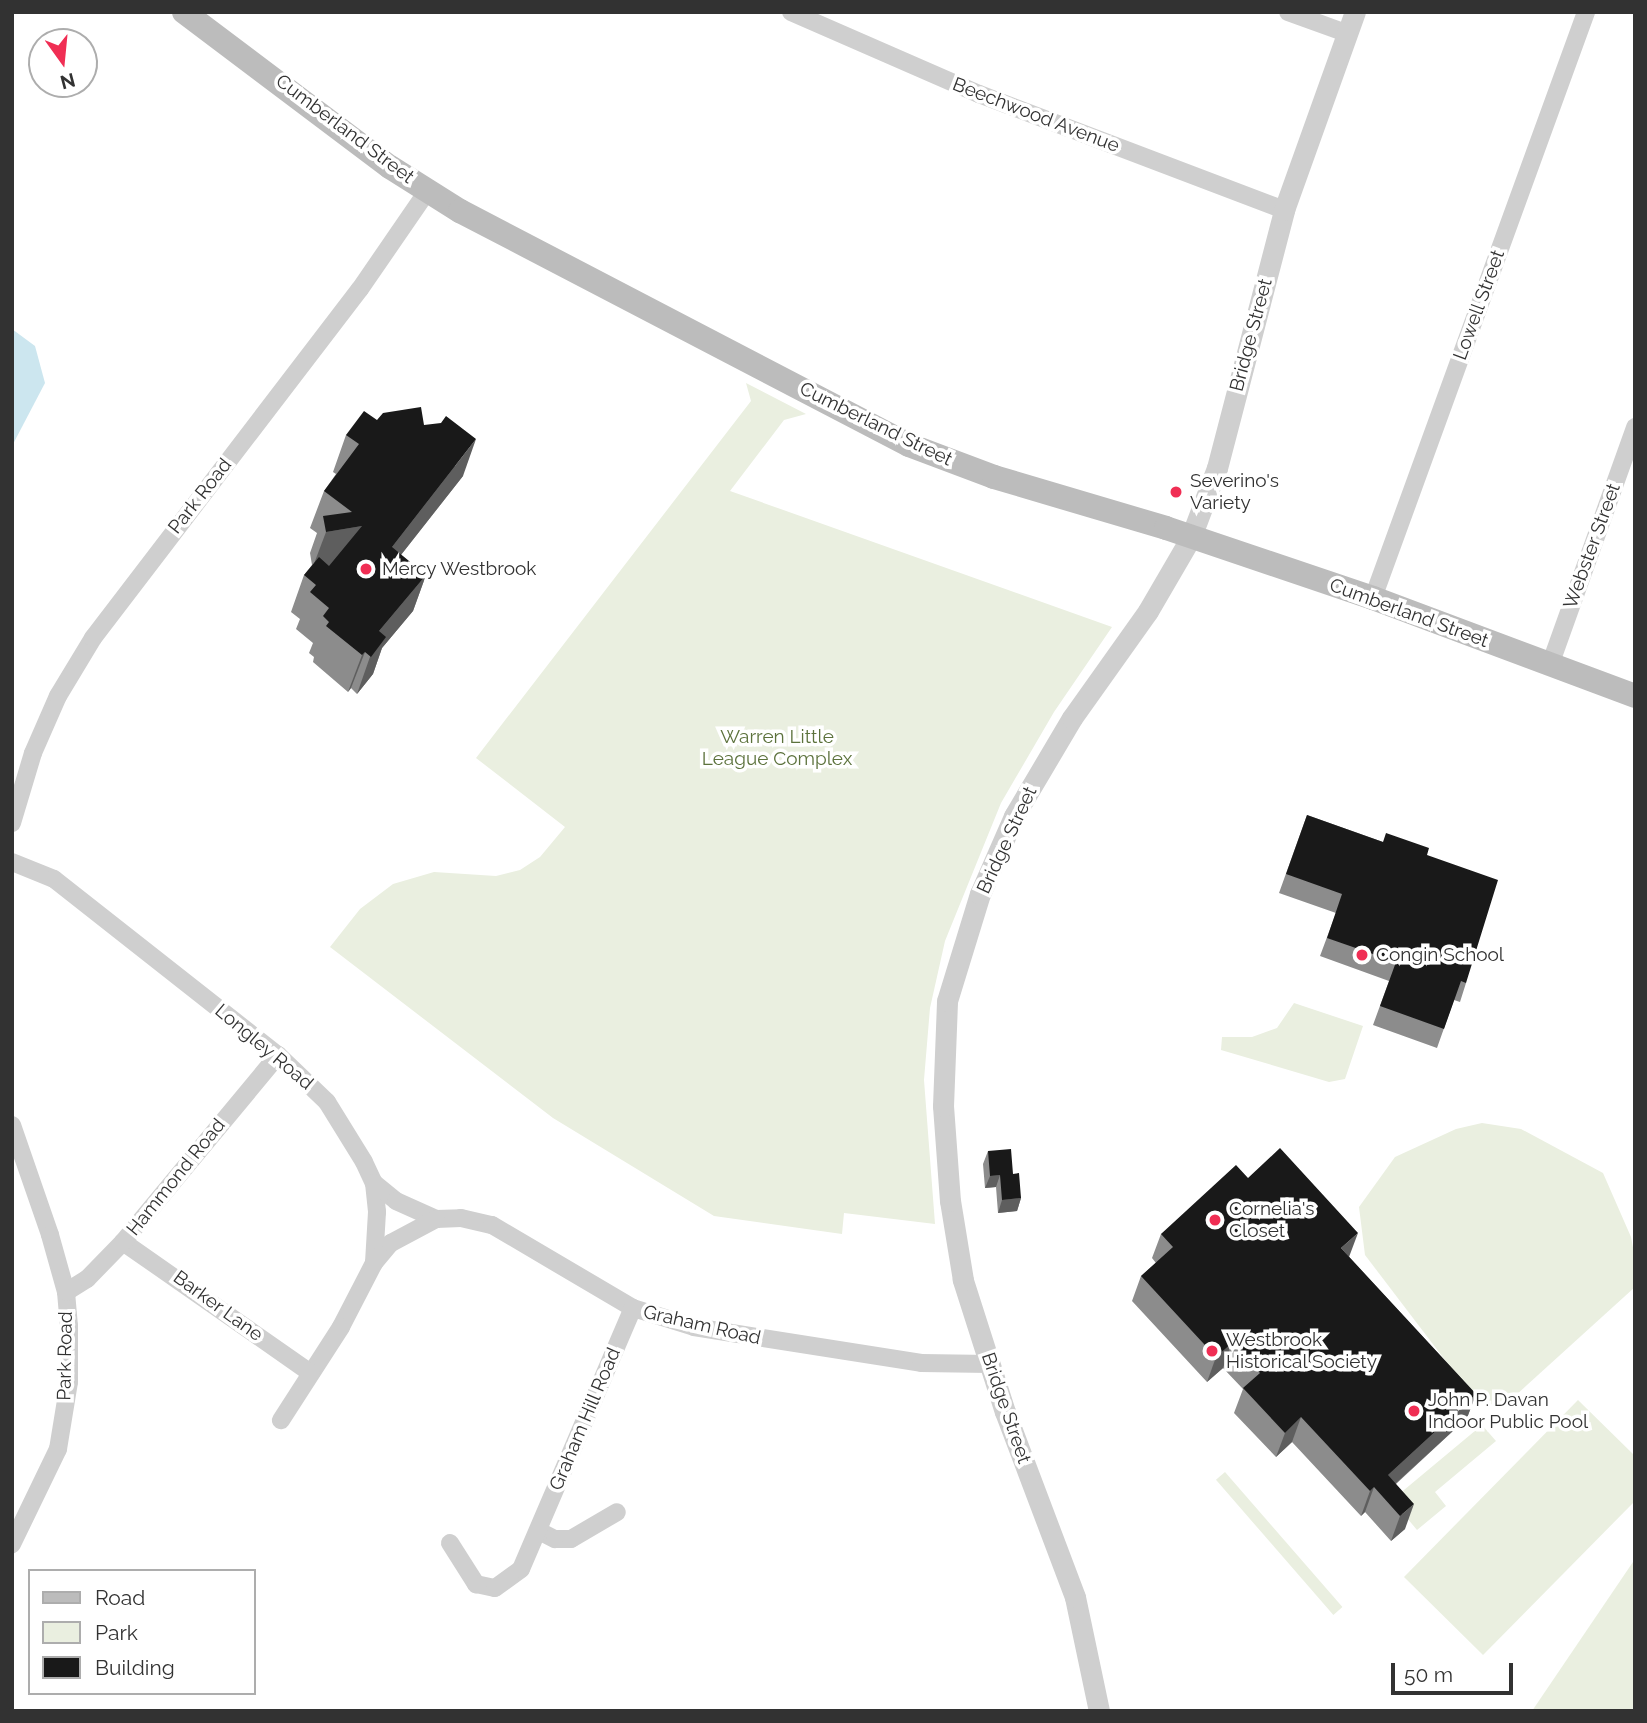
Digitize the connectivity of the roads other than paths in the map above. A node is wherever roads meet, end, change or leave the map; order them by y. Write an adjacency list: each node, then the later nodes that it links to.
1 (184, 12): 7 (main road, Cumberland Street)
2 (791, 12): 8 (street, Beechwood Avenue)
3 (1288, 12): 6 (street)
4 (1354, 12): 6 (street, Bridge Street)
5 (1586, 12): 11 (street, Lowell Street)
6 (1346, 33): 8 (street, Bridge Street)
7 (428, 190): 10 (main road, Cumberland Street); 14 (street, Park Road)
8 (1284, 210): 10 (street, Bridge Street)
9 (1635, 427): 12 (street, Webster Street)
10 (1191, 537): 11 (main road, Cumberland Street); 24 (street, Bridge Street)
11 (1373, 598): 12 (main road, Cumberland Street)
12 (1550, 665): 13 (main road, Cumberland Street)
13 (1635, 696)
14 (12, 824)
15 (12, 862): 16 (street, Longley Road)
16 (278, 1055): 18 (street, Longley Road); 20 (street, Hammond Road)
17 (12, 1125): 22 (street, Park Road)
18 (374, 1184): 19 (street, Graham Road); 21 (street)
19 (436, 1219): 21 (street, Graham Road); 23 (street, Graham Road)
20 (123, 1242): 22 (street, Hammond Road); 25 (street, Barker Lane)
21 (373, 1263): 25 (street)
22 (66, 1292): 30 (street, Park Road)
23 (633, 1308): 24 (street, Graham Road); 28 (street, Graham Hill Road)
24 (990, 1364): 31 (street, Bridge Street)
25 (311, 1373): 26 (street)
26 (281, 1420)
27 (617, 1512): 28 (street)
28 (539, 1531): 29 (street, Graham Hill Road)
29 (450, 1543)
30 (12, 1544)
31 (1099, 1711)

